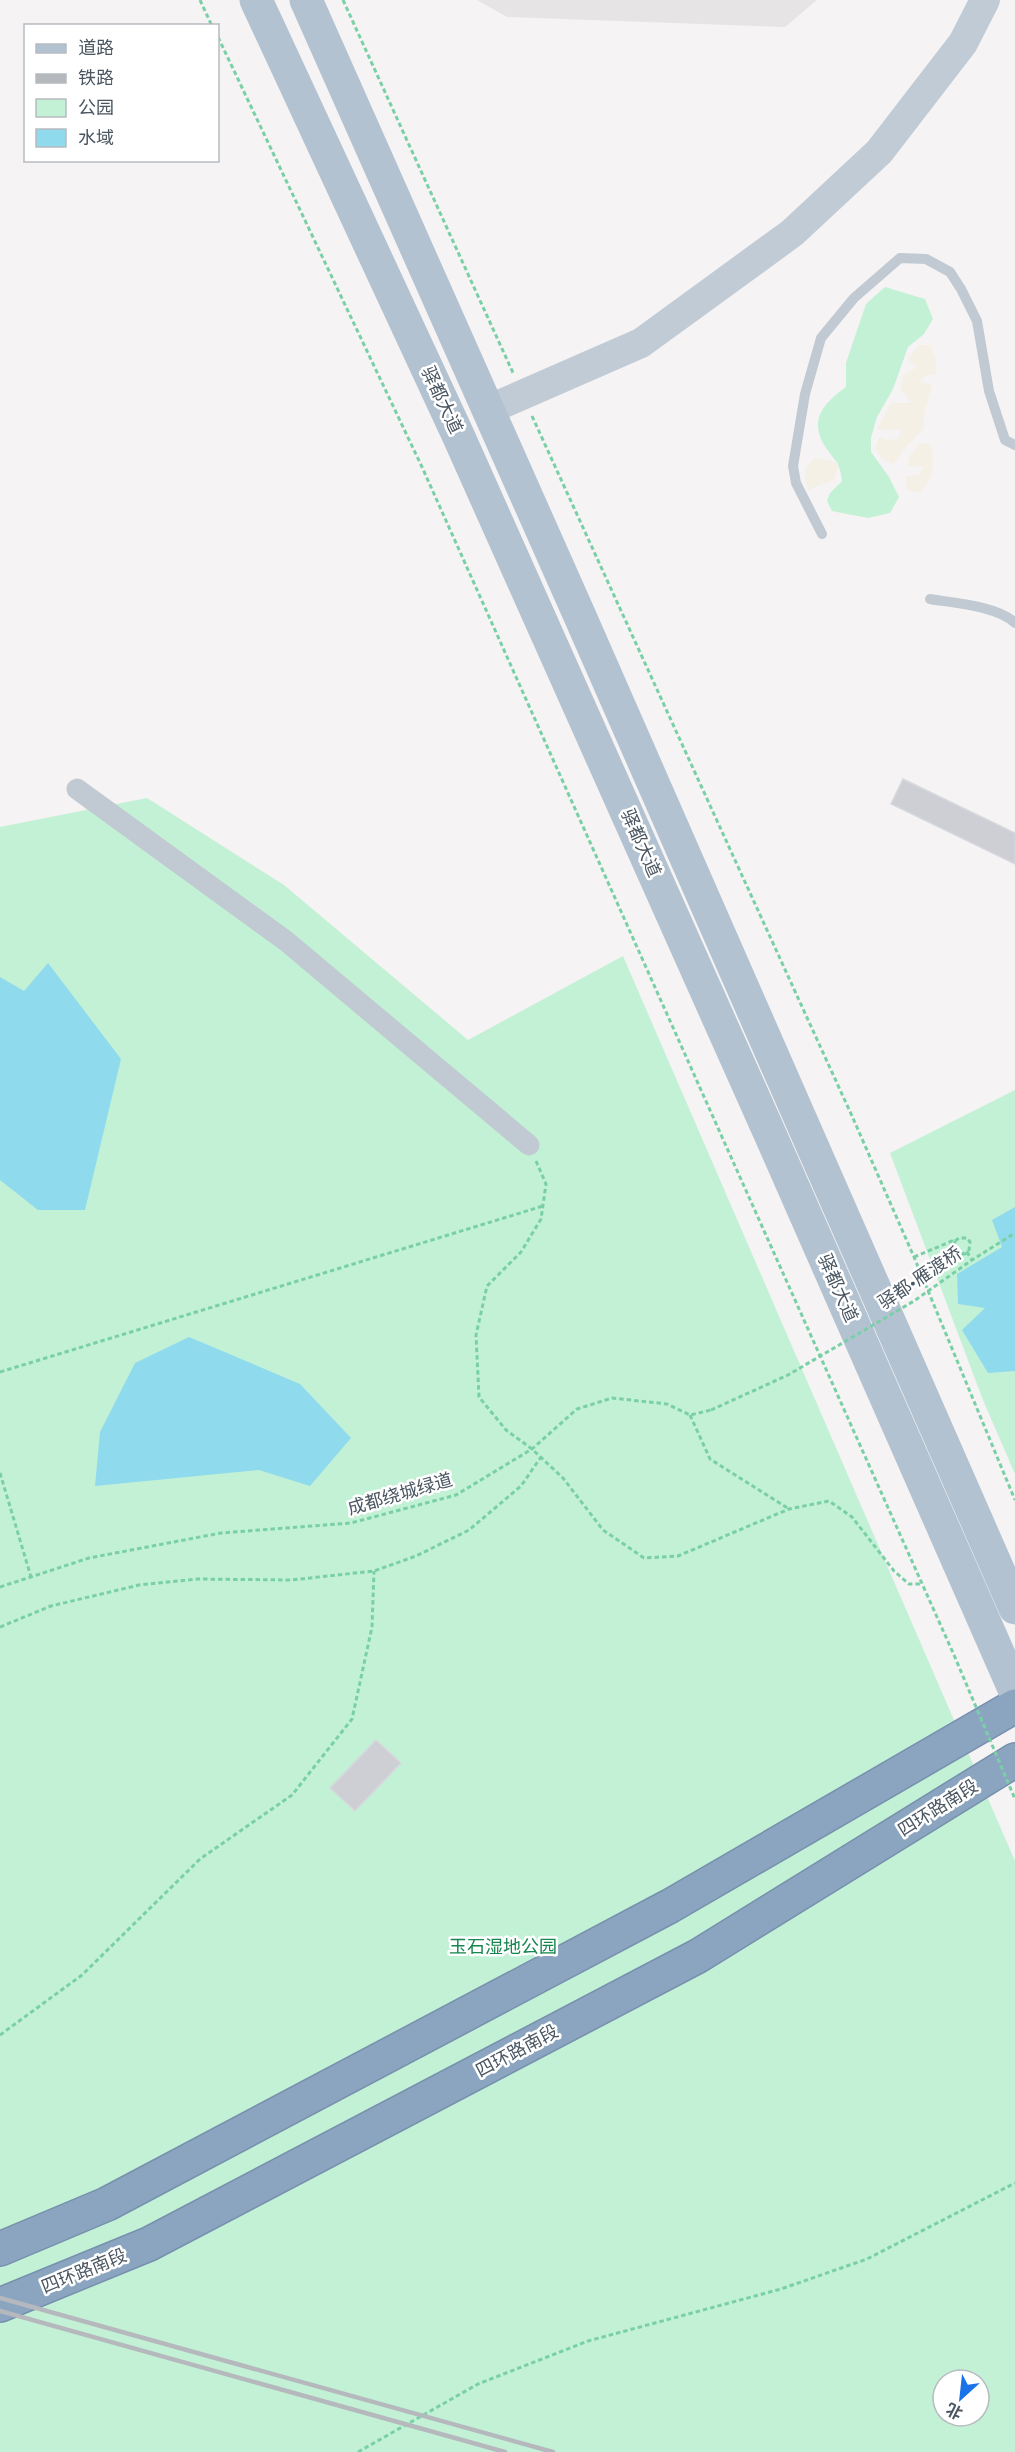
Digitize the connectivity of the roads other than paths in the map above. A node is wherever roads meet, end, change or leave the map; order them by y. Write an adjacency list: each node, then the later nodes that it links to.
1 (256, 0): 12 (main road, 驿都大道)
2 (306, 0): 4 (main road, 驿都大道)
3 (986, 0): 4 (street)
4 (490, 409): 11 (main road, 驿都大道)
5 (1015, 445): 6 (lane)
6 (822, 534)
7 (930, 598): 8 (lane)
8 (1015, 624)
9 (77, 789): 10 (street)
10 (529, 1146)
11 (1015, 1608)
12 (1015, 1691)
13 (1015, 1707): 15 (highway)
14 (1015, 1760): 16 (highway, 四环路南段)
15 (0, 2249)
16 (0, 2305)

